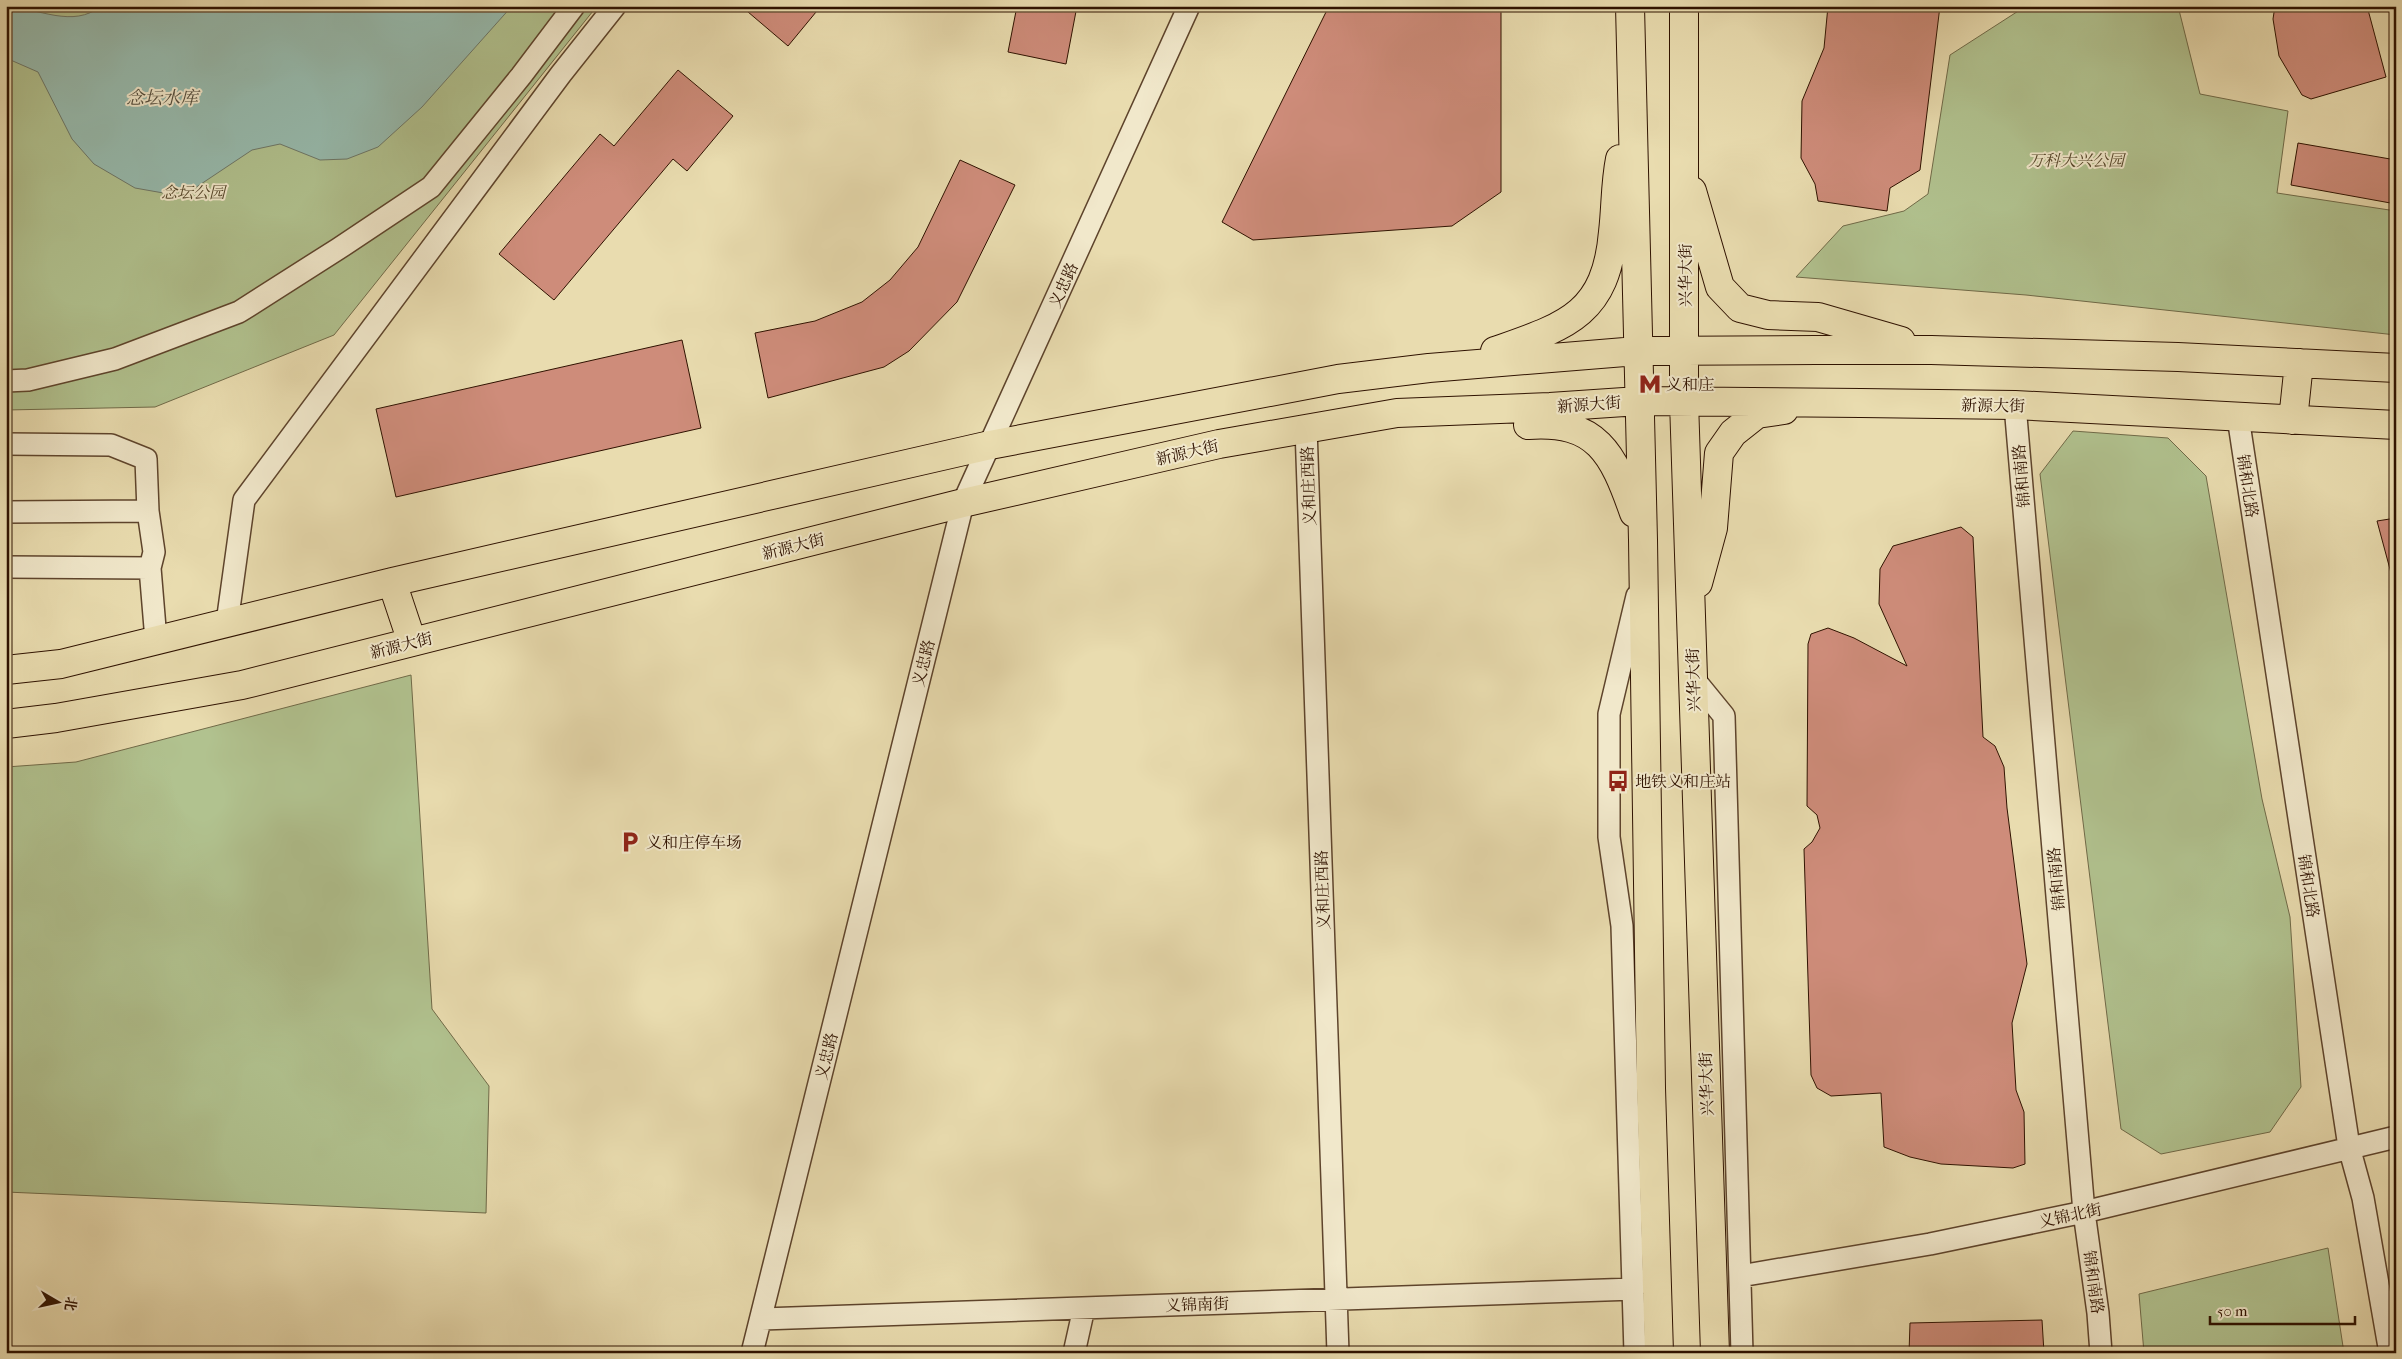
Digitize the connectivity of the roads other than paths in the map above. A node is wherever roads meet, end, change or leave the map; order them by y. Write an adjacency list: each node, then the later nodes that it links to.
1 (574, 6): 14 (street)
2 (615, 6): 35 (street)
3 (1189, 6): 25 (street, 义忠路)
4 (1630, 6): 6 (main road)
5 (1684, 6): 7 (main road, 兴华大街)
6 (1631, 99): 10 (main road); 11 (main road)
7 (1684, 165): 8 (main road, 兴华大街); 9 (main road)
8 (1685, 350): 9 (main road); 10 (main road); 16 (main road, 兴华大街)
9 (1931, 350): 12 (main road)
10 (1637, 351): 11 (main road); 15 (main road)
11 (1462, 363): 25 (main road)
12 (2299, 363): 13 (main road); 21 (main road)
13 (2396, 368)
14 (6, 381)
15 (1639, 401): 16 (main road, 新源大街); 19 (main road, 新源大街); 29 (main road)
16 (1684, 401): 17 (main road, 新源大街); 34 (main road, 兴华大街)
17 (1861, 403): 18 (main road, 新源大街); 34 (main road)
18 (2015, 405): 20 (main road, 新源大街); 43 (street, 锦和南路)
19 (1397, 414): 23 (main road, 新源大街); 29 (main road)
20 (2238, 418): 21 (main road, 新源大街); 42 (street, 锦和北路)
21 (2293, 420): 22 (main road, 新源大街)
22 (2396, 425)
23 (1306, 428): 26 (main road, 新源大街); 46 (street, 义和庄西路)
24 (6, 444): 27 (street)
25 (990, 445): 26 (street, 义忠路); 33 (main road)
26 (963, 503): 37 (main road, 新源大街); 48 (street, 义忠路)
27 (148, 511): 28 (street); 31 (street)
28 (6, 512)
29 (1643, 540): 32 (main road)
30 (6, 567): 31 (street)
31 (150, 568): 36 (street)
32 (1643, 571): 45 (street); 53 (main road)
33 (392, 582): 35 (main road); 37 (main road)
34 (1690, 610): 39 (main road, 兴华大街)
35 (227, 623): 36 (main road)
36 (156, 640): 38 (main road)
37 (412, 642): 40 (main road, 新源大街)
38 (6, 670)
39 (1693, 678): 44 (street); 54 (main road, 兴华大街)
40 (6, 724)
41 (2396, 1137): 42 (street, 义锦北街)
42 (2349, 1147): 43 (street, 义锦北街); 57 (street, 锦和北路)
43 (2084, 1212): 44 (street, 义锦北街); 56 (street, 锦和南路)
44 (1740, 1276): 55 (street)
45 (1634, 1289): 46 (street, 义锦南街); 52 (street)
46 (1337, 1299): 47 (street, 义锦南街); 51 (street, 义和庄西路)
47 (1084, 1308): 48 (street, 义锦南街); 50 (street)
48 (761, 1319): 49 (street, 义忠路)
49 (752, 1353)
50 (1074, 1353)
51 (1338, 1353)
52 (1635, 1353)
53 (1658, 1353)
54 (1715, 1353)
55 (1742, 1353)
56 (2101, 1353)
57 (2390, 1353)

